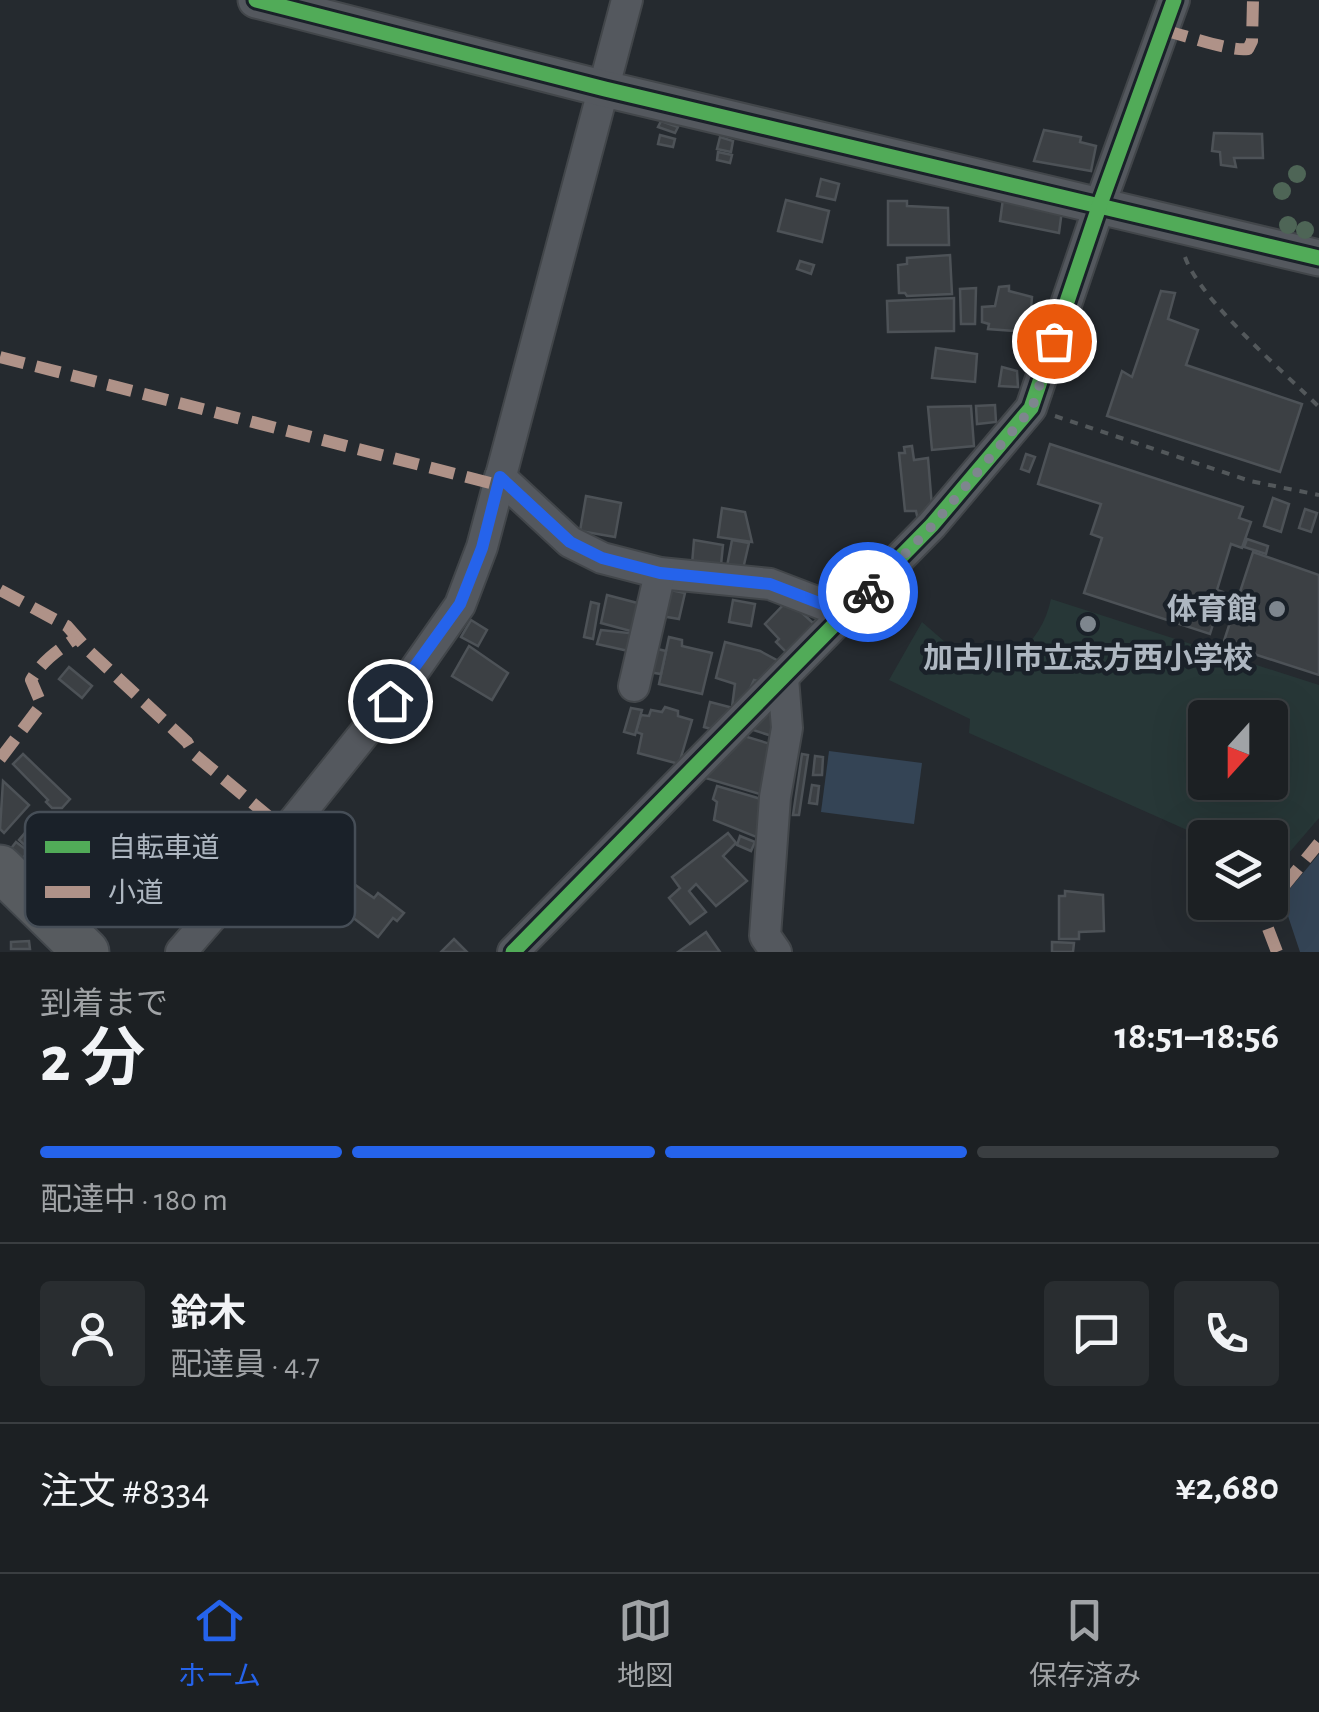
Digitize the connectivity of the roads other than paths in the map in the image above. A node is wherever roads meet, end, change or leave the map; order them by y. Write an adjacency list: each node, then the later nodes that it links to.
1 (256, 0): 4 (street)
2 (627, 0): 4 (street)
3 (1174, 0): 5 (street)
4 (606, 90): 5 (street); 7 (street)
5 (1099, 207): 6 (street); 9 (street)
6 (1319, 258)
7 (500, 477): 8 (street); 12 (street)
8 (660, 573): 9 (street); 11 (street)
9 (848, 614): 10 (street)
10 (784, 678): 19 (street); 20 (street)
11 (634, 686)
12 (302, 812)
13 (0, 868): 14 (main road)
14 (25, 892)
15 (60, 927): 17 (main road)
16 (202, 927): 18 (street)
17 (86, 952)
18 (180, 952)
19 (513, 952)
20 (776, 952)

